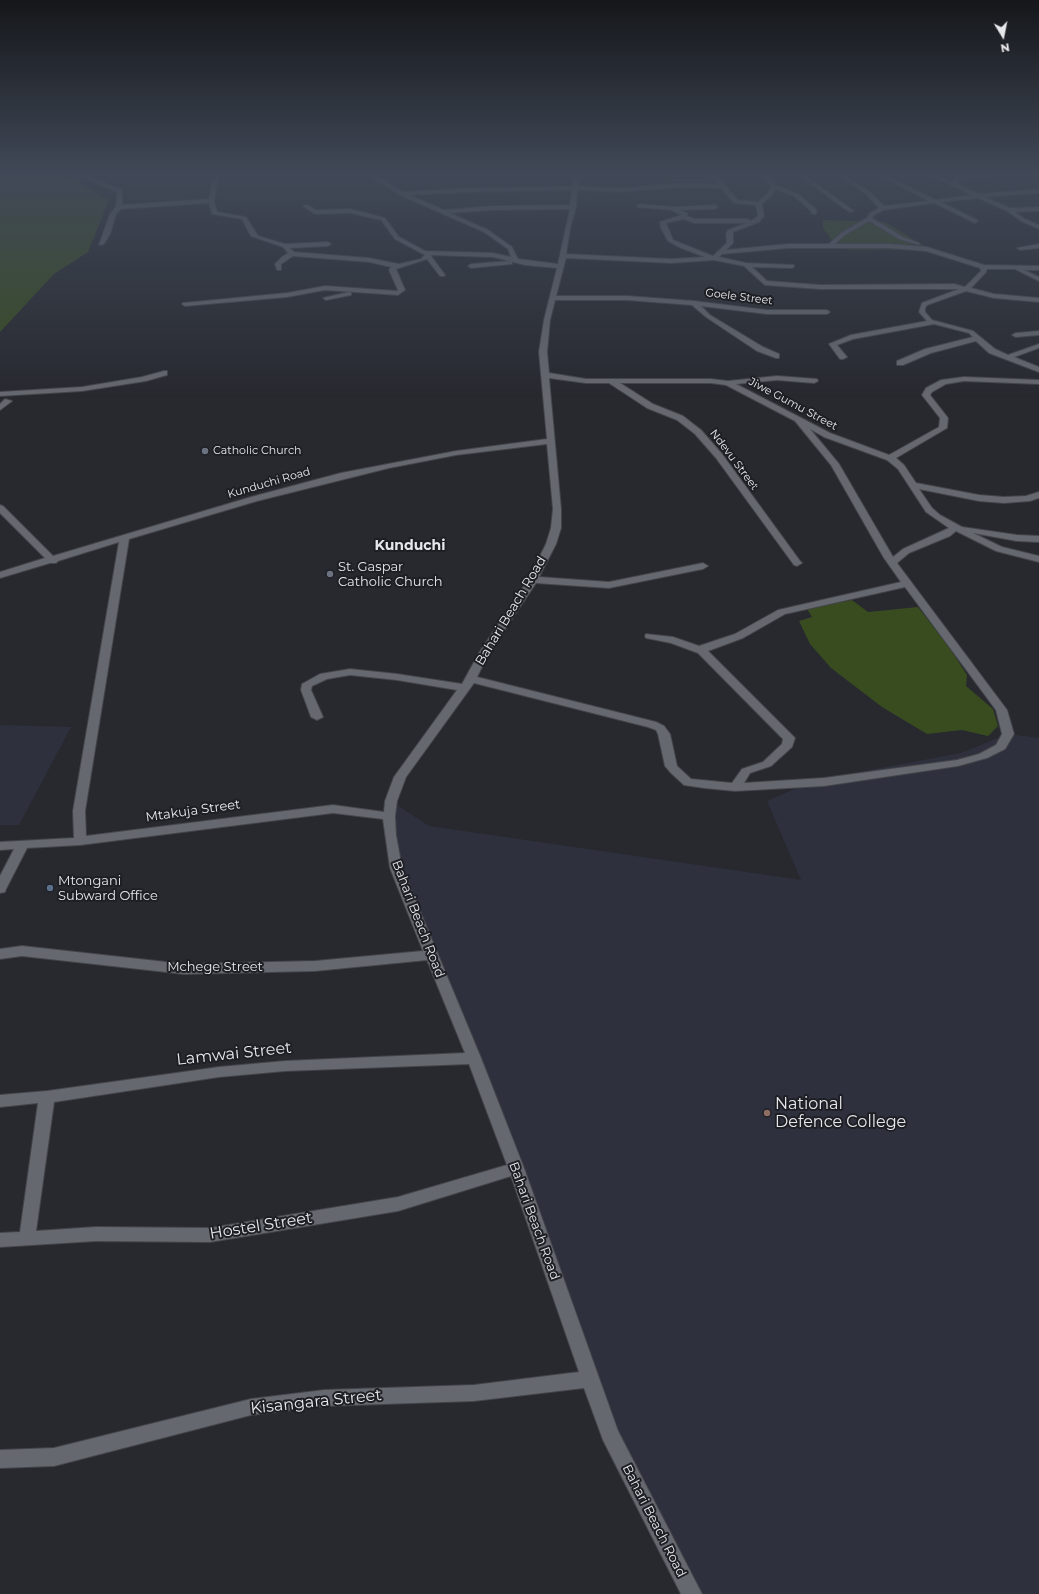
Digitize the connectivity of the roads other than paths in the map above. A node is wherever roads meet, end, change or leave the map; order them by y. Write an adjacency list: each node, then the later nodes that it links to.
1 (287, 248): 11 (street)
2 (414, 248): 12 (street)
3 (510, 248): 15 (street)
4 (564, 248): 13 (street, Bahari Beach Road)
5 (687, 248): 14 (street)
6 (725, 248): 10 (street)
7 (761, 248): 10 (street)
8 (919, 248): 9 (street)
9 (927, 249): 21 (street)
10 (721, 252): 14 (street)
11 (292, 254): 17 (street); 24 (street)
12 (429, 255): 15 (street); 17 (street); 25 (street)
13 (563, 256): 14 (street); 19 (street, Bahari Beach Road)
14 (714, 258): 16 (street)
15 (518, 261): 18 (street); 19 (street)
16 (746, 265): 20 (street); 27 (street)
17 (398, 266): 28 (street)
18 (471, 266)
19 (561, 266): 30 (street, Bahari Beach Road)
20 (792, 266)
21 (983, 267): 22 (street); 27 (street)
22 (1014, 268): 23 (street); 26 (street)
23 (1039, 268)
24 (279, 269)
25 (442, 275)
26 (1039, 278)
27 (966, 289): 31 (street); 35 (street)
28 (364, 291): 29 (street); 33 (street)
29 (326, 298)
30 (552, 298): 32 (street, Goele Street); 46 (street, Bahari Beach Road)
31 (1039, 300)
32 (694, 303): 34 (street, Goele Street); 40 (street)
33 (185, 304)
34 (828, 312)
35 (935, 322): 38 (street); 41 (street)
36 (1039, 333): 37 (street)
37 (1016, 335)
38 (978, 338): 42 (street); 43 (street)
39 (1039, 346): 42 (street)
40 (776, 356)
41 (844, 357)
42 (1008, 357): 44 (street)
43 (900, 363)
44 (1039, 370)
45 (164, 373): 51 (street)
46 (545, 375): 47 (street, Jiwe Gumu Street); 55 (street, Bahari Beach Road)
47 (611, 381): 50 (street, Jiwe Gumu Street); 66 (street, Ndevu Street)
48 (814, 381): 50 (street)
49 (1039, 382): 56 (street)
50 (728, 383): 54 (street, Jiwe Gumu Street)
51 (0, 394)
52 (8, 401): 53 (street)
53 (0, 408)
54 (798, 420): 56 (street, Jiwe Gumu Street); 65 (street)
55 (550, 441): 61 (street, Kunduchi Road); 69 (street, Bahari Beach Road)
56 (890, 458): 57 (street, Jiwe Gumu Street)
57 (914, 485): 58 (street); 60 (street, Jiwe Gumu Street)
58 (1039, 495)
59 (0, 508): 64 (street)
60 (952, 526): 62 (street); 63 (street, Jiwe Gumu Street); 65 (street)
61 (124, 539): 64 (street, Kunduchi Road); 77 (street)
62 (1039, 539)
63 (1039, 559)
64 (53, 561): 68 (street, Kunduchi Road)
65 (892, 562): 70 (street)
66 (797, 563)
67 (703, 566): 69 (street)
68 (0, 575)
69 (532, 580): 73 (street, Bahari Beach Road)
70 (908, 583): 72 (street); 75 (street)
71 (650, 636): 72 (street)
72 (702, 651): 75 (street)
73 (467, 684): 74 (street); 75 (street); 76 (street, Bahari Beach Road)
74 (317, 717)
75 (735, 787)
76 (389, 816): 77 (street, Mtakuja Street); 82 (street, Bahari Beach Road)
77 (80, 841): 79 (street, Mtakuja Street)
78 (0, 846): 79 (street, Mtakuja Street)
79 (22, 846): 80 (street)
80 (0, 889)
81 (0, 954): 82 (street, Mchege Street)
82 (431, 955): 83 (street, Bahari Beach Road)
83 (474, 1058): 84 (street, Lamwai Street); 86 (street, Bahari Beach Road)
84 (47, 1097): 85 (street, Lamwai Street); 87 (street)
85 (0, 1101)
86 (516, 1168): 87 (street, Hostel Street); 89 (street, Bahari Beach Road)
87 (27, 1239): 88 (street, Hostel Street)
88 (0, 1240)
89 (589, 1379): 90 (street, Kisangara Street); 91 (street, Bahari Beach Road)
90 (0, 1459)
91 (692, 1594)

